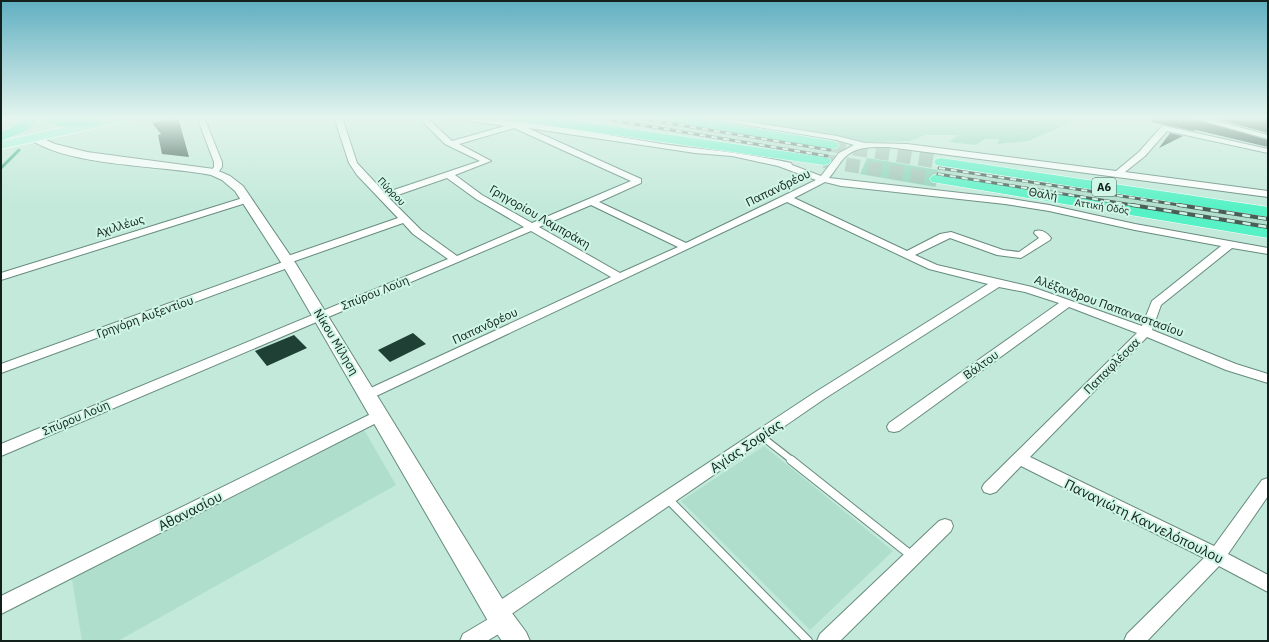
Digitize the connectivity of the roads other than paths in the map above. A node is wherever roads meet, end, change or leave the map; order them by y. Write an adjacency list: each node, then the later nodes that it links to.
1 (54, 147): 15 (street, Νίκου Μίληση)
2 (67, 147): 15 (street, Νίκου Μίληση)
3 (212, 147): 18 (street)
4 (348, 147): 23 (street, Πύρρου)
5 (457, 147): 20 (street)
6 (569, 147): 26 (street, Σπύρου Λούη)
7 (671, 147): 17 (street, Θαλή)
8 (677, 147): 17 (highway)
9 (708, 147): 17 (highway)
10 (857, 147): 17 (street, Παπανδρέου)
11 (914, 147): 19 (street, Παπανδρέου)
12 (1148, 147): 19 (street)
13 (1250, 147): 14 (street)
14 (1268, 151)
15 (77, 152): 18 (street, Νίκου Μίληση)
16 (940, 162): 27 (highway, Αττική Οδός / Α6)
17 (826, 171): 24 (street, Παπανδρέου); 32 (street, Θαλή)
18 (214, 172): 25 (street, Νίκου Μίληση)
19 (1119, 173): 22 (street, Παπανδρέου)
20 (449, 175): 23 (street); 29 (street, Γρηγορίου Λαμπράκη)
21 (937, 179): 31 (highway, Αττική Οδός / Α6)
22 (1268, 194)
23 (382, 197): 28 (street, Πύρρου)
24 (786, 198): 33 (street, Παπανδρέου); 35 (street, Αλέξανδρου Παπαναστασίου)
25 (246, 200): 37 (street, Νίκου Μίληση); 38 (street, Αχιλλέως)
26 (590, 201): 29 (street, Σπύρου Λούη); 33 (street)
27 (1268, 212)
28 (404, 219): 36 (street, Πύρρου); 37 (street, Γρηγόρη Αυξεντίου)
29 (530, 227): 36 (street, Σπύρου Λούη); 39 (street, Γρηγορίου Λαμπράκη)
30 (1039, 233): 35 (street)
31 (1268, 234)
32 (1230, 244): 34 (street, Θαλή); 43 (street, Παπαφλέσσα)
33 (686, 247): 39 (street, Παπανδρέου)
34 (1268, 251)
35 (907, 256): 40 (street, Αλέξανδρου Παπαναστασίου)
36 (456, 260): 42 (street, Σπύρου Λούη)
37 (288, 262): 42 (street, Νίκου Μίληση); 44 (street, Γρηγόρη Αυξεντίου)
38 (1, 277)
39 (620, 278): 46 (street, Παπανδρέου)
40 (996, 283): 41 (street, Αλέξανδρου Παπαναστασίου); 49 (street, Αγίας Σοφίας)
41 (1067, 303): 43 (street, Αλέξανδρου Παπαναστασίου); 48 (street, Βάλτου)
42 (320, 315): 46 (street, Νίκου Μίληση); 50 (street, Σπύρου Λούη)
43 (1146, 331): 45 (street, Αλέξανδρου Παπαναστασίου); 51 (street, Παπαφλέσσα)
44 (1, 369)
45 (1268, 379)
46 (367, 395): 47 (street, Νίκου Μίληση)
47 (378, 415): 59 (street, Αθανασίου); 60 (street, Νίκου Μίληση)
48 (894, 427)
49 (761, 436): 54 (street, Αγίας Σοφίας); 57 (lane)
50 (1, 450)
51 (1020, 459): 53 (street, Παπαφλέσσα); 56 (street, Παναγιώτη Καννελόπουλου)
52 (1268, 484): 56 (street)
53 (990, 488)
54 (668, 499): 60 (street, Αγίας Σοφίας); 63 (lane)
55 (945, 526): 57 (street)
56 (1217, 556): 58 (street, Παναγιώτη Καννελόπουλου); 65 (street)
57 (913, 557): 64 (street)
58 (1268, 584)
59 (1, 605)
60 (500, 617): 61 (street, Αγίας Σοφίας); 62 (street, Νίκου Μίληση)
61 (470, 641)
62 (517, 641)
63 (808, 641)
64 (827, 641)
65 (1134, 641)

